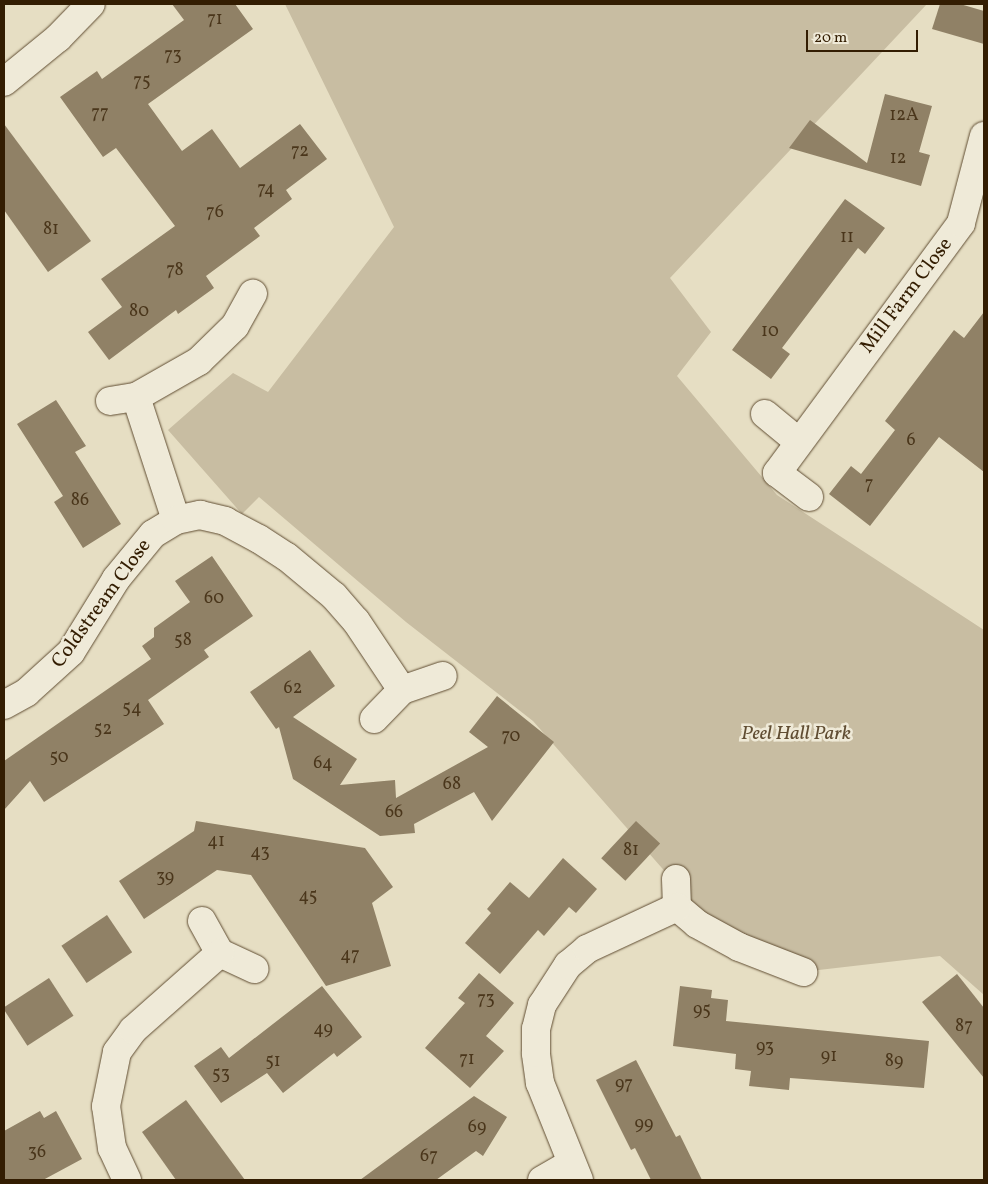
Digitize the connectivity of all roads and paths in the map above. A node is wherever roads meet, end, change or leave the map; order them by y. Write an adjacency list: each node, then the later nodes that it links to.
1 (90, 4): 2 (street)
2 (4, 82)
3 (984, 136): 6 (street, Mill Farm Close)
4 (253, 294): 8 (street)
5 (765, 414): 6 (street)
6 (799, 442): 7 (street, Mill Farm Close)
7 (809, 497)
8 (176, 520): 10 (street, Coldstream Close); 11 (street, Coldstream Close)
9 (443, 676): 10 (street)
10 (402, 690): 12 (street)
11 (4, 705)
12 (374, 719)
13 (676, 879): 14 (street)
14 (677, 907): 18 (street); 19 (street)
15 (202, 921): 16 (street)
16 (220, 953): 17 (street); 20 (street)
17 (254, 969)
18 (803, 972)
19 (574, 1172): 21 (street)
20 (127, 1180)
21 (542, 1180)

